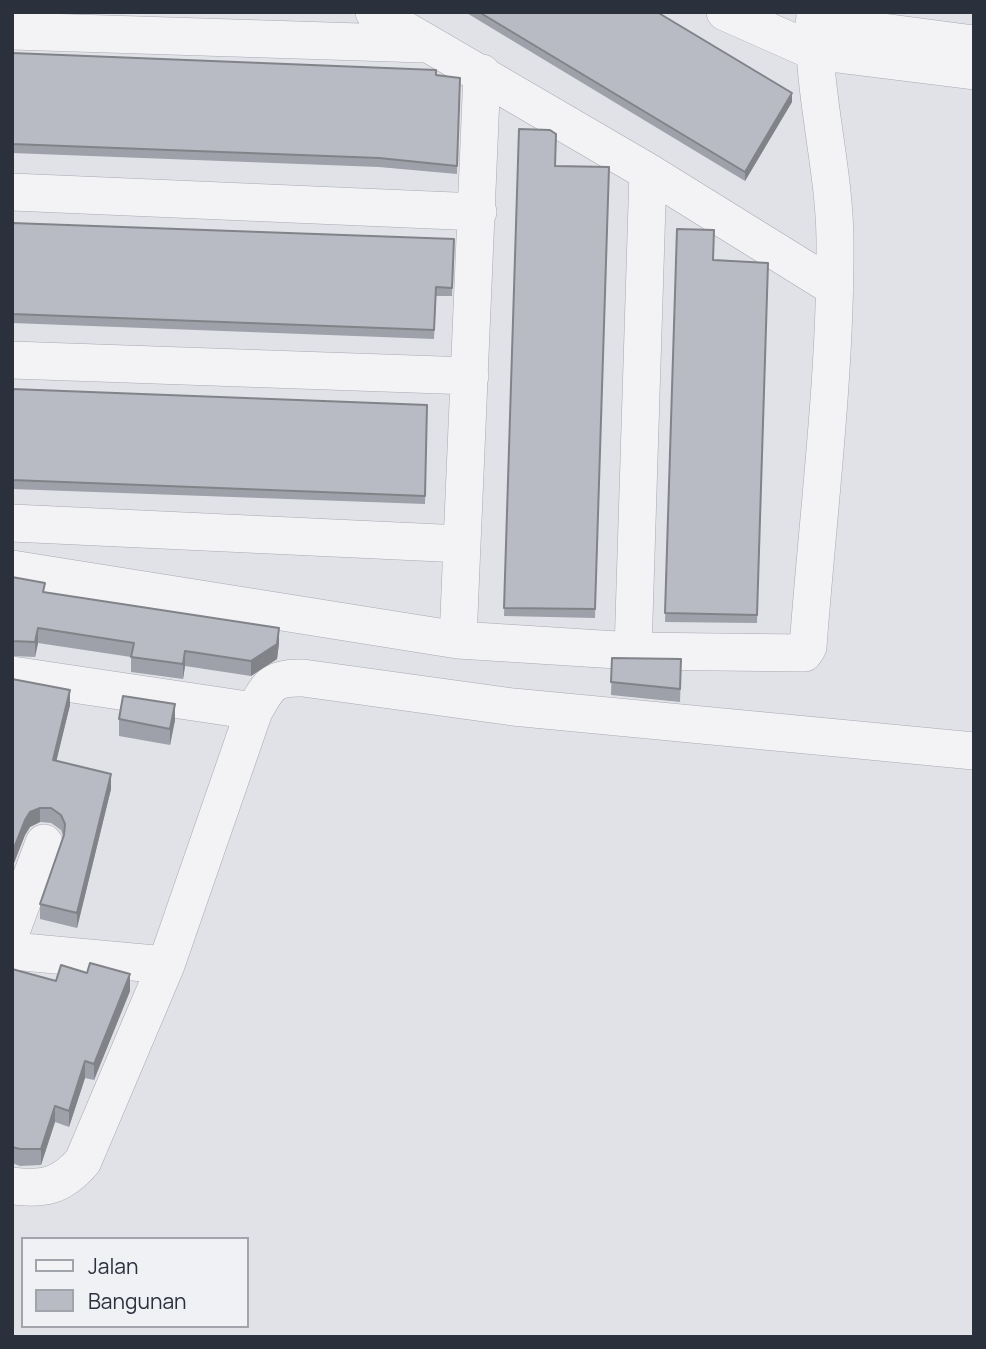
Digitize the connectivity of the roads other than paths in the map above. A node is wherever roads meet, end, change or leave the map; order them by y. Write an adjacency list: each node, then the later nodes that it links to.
1 (374, 12): 5 (street)
2 (725, 12): 3 (street)
3 (814, 29): 6 (street); 7 (street); 12 (street)
4 (12, 31): 5 (street)
5 (429, 44): 8 (street)
6 (974, 44)
7 (974, 71)
8 (482, 73): 9 (street); 11 (street)
9 (648, 172): 12 (street); 19 (street)
10 (12, 191): 11 (street)
11 (478, 212): 14 (street)
12 (835, 288): 19 (street)
13 (12, 360): 14 (street)
14 (470, 376): 16 (street)
15 (12, 523): 16 (street)
16 (462, 544): 18 (street)
17 (12, 569): 18 (street)
18 (458, 640): 19 (street)
19 (633, 651)
20 (12, 675): 21 (street)
21 (254, 711): 22 (street); 26 (street)
22 (974, 751)
23 (44, 843): 24 (street)
24 (12, 929)
25 (12, 951): 26 (street)
26 (166, 965): 27 (street)
27 (12, 1186)

